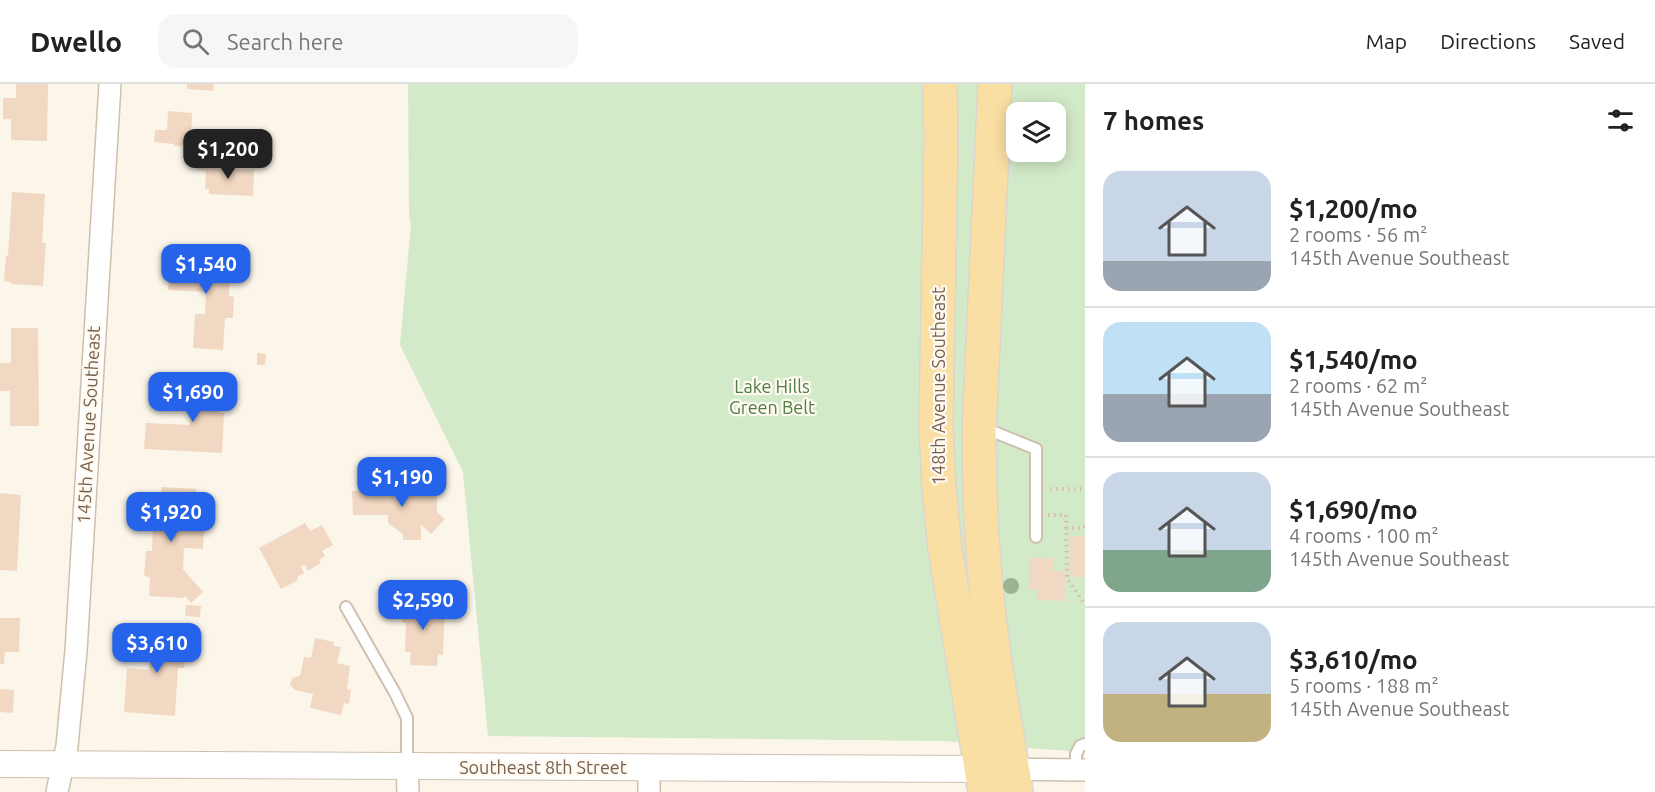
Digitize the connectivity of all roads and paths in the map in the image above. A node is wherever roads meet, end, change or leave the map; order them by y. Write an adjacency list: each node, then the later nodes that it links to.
1 (110, 84): 17 (street, 145th Avenue Southeast)
2 (940, 84): 4 (main road, 148th Avenue Southeast)
3 (995, 84): 5 (main road)
4 (941, 138): 5 (main road); 21 (main road, 148th Avenue Southeast)
5 (991, 184): 6 (main road)
6 (979, 431): 7 (lane); 21 (main road)
7 (1036, 489): 8 (path); 9 (lane)
8 (1085, 489)
9 (1036, 515): 11 (path); 12 (lane)
10 (1085, 526): 11 (path)
11 (1066, 528): 13 (path)
12 (1036, 537)
13 (1085, 604)
14 (346, 608): 19 (lane)
15 (1085, 744): 18 (lane)
16 (0, 764): 17 (street, Southeast 8th Street)
17 (64, 765): 19 (street, Southeast 8th Street); 22 (street, 145th Avenue Southeast)
18 (1080, 770): 21 (street, Southeast 8th Street)
19 (407, 779): 20 (street, Southeast 8th Street)
20 (649, 780): 21 (street, Southeast 8th Street)
21 (999, 781)
22 (57, 792)

